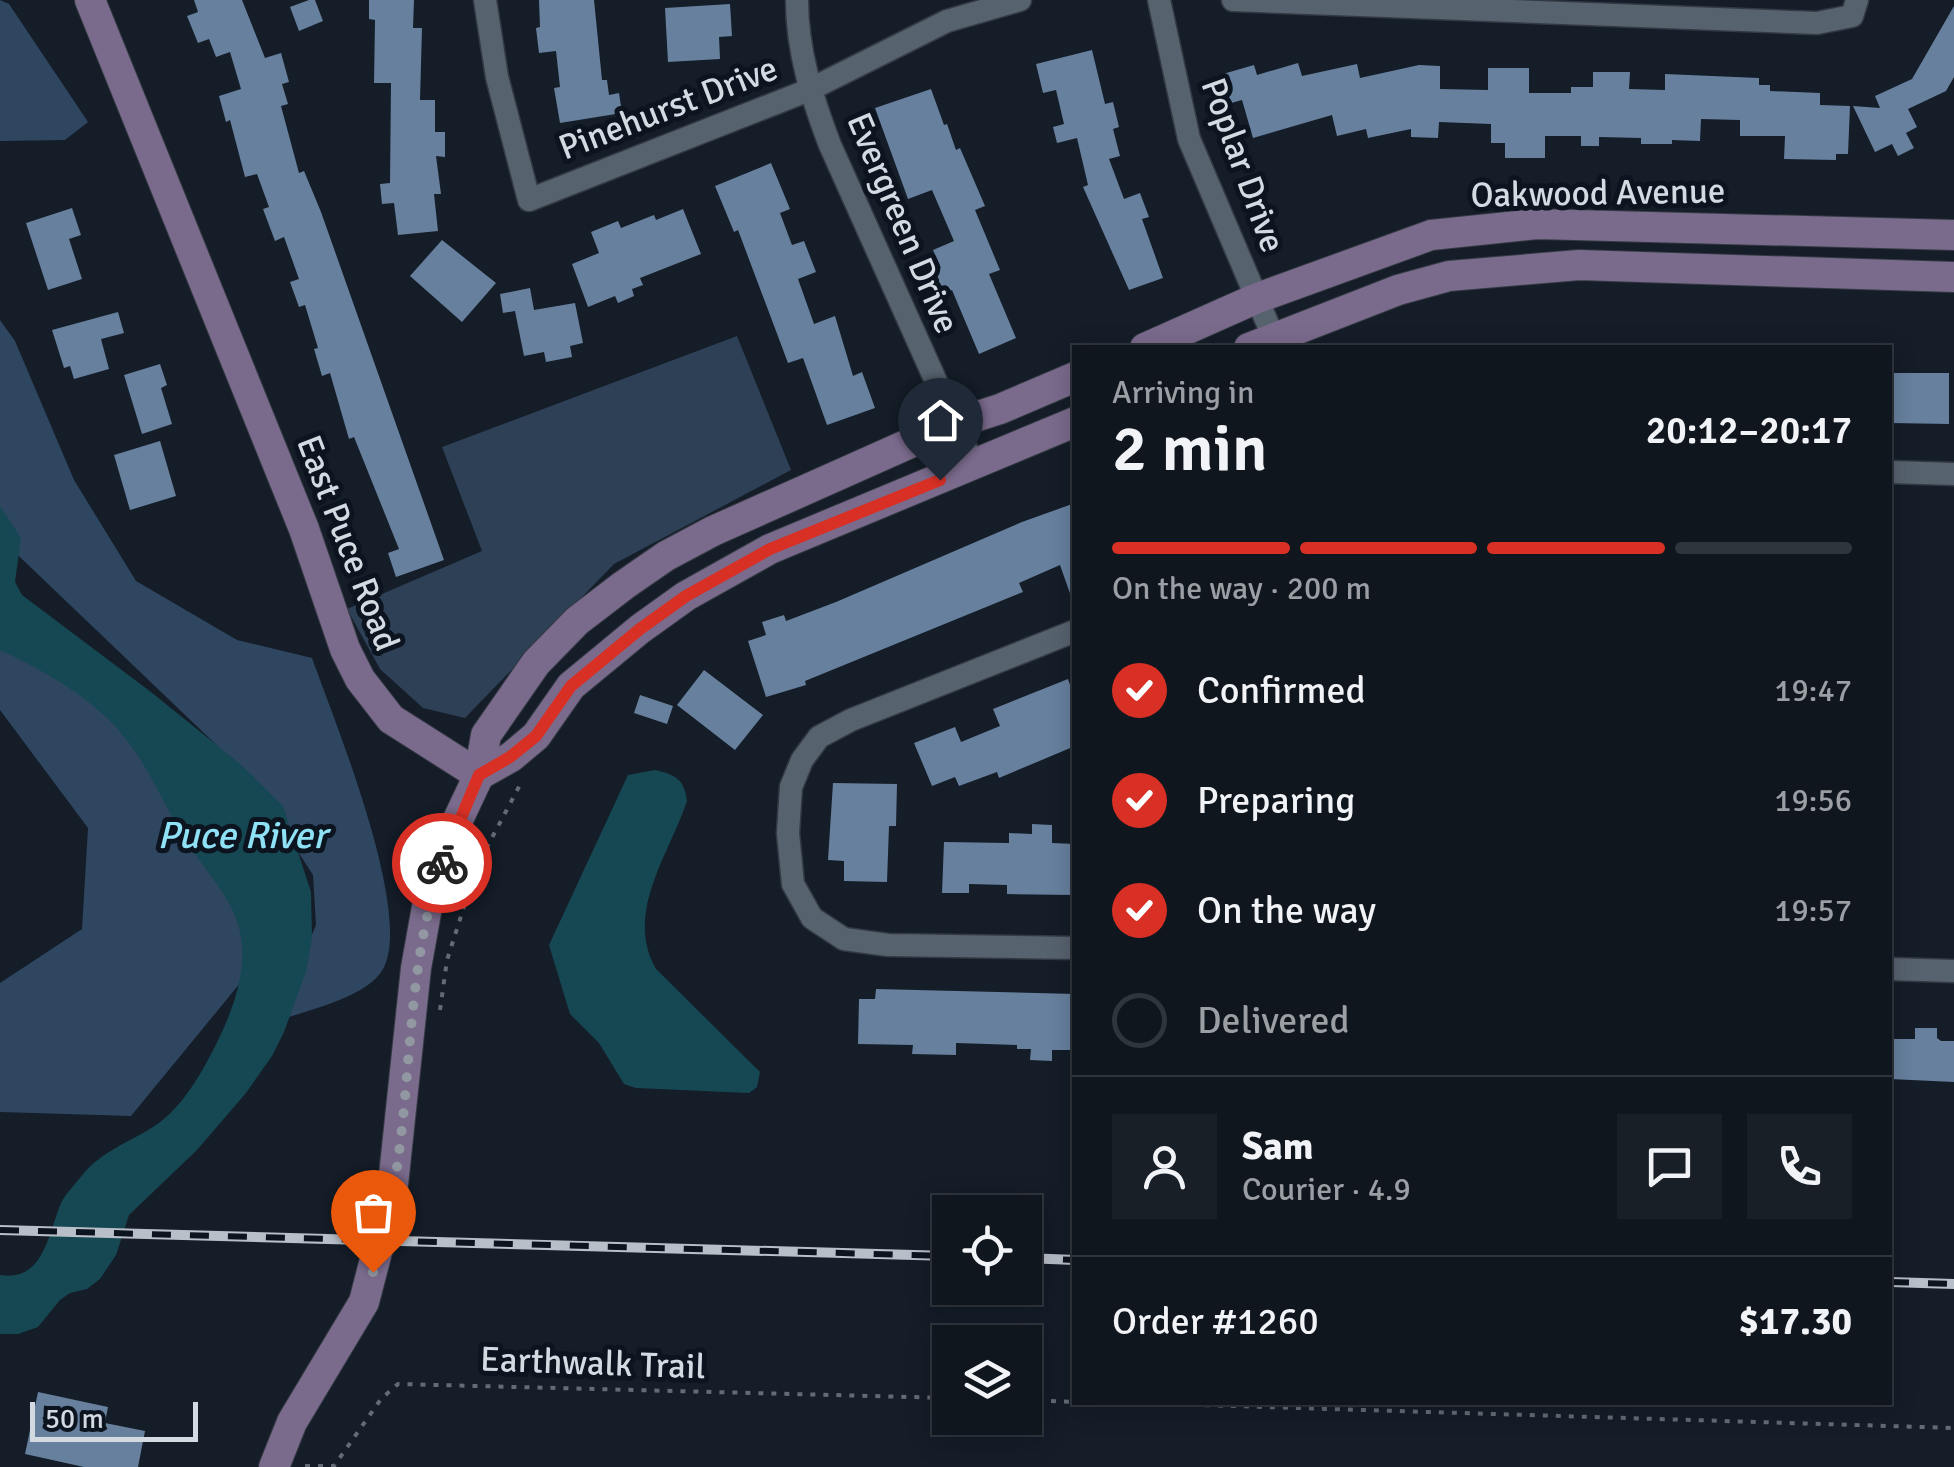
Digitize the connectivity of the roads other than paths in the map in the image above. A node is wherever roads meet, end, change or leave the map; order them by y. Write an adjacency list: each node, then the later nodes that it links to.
1 (90, 0): 22 (street, East Puce Road)
2 (484, 0): 9 (street, Pinehurst Drive)
3 (797, 0): 9 (street, Evergreen Drive)
4 (1020, 0): 9 (street, Pinehurst Drive)
5 (1159, 0): 12 (street, Poplar Drive)
6 (1233, 0): 8 (street)
7 (1857, 0): 8 (street)
8 (1510, 4)
9 (809, 90): 17 (street, Evergreen Drive)
10 (1954, 235): 12 (street, Oakwood Avenue)
11 (1954, 277): 13 (street, Oakwood Avenue)
12 (1255, 299): 13 (street, Poplar Drive); 14 (street, Oakwood Avenue)
13 (1267, 344)
14 (1153, 345)
15 (1072, 378): 17 (street)
16 (1072, 423): 18 (street)
17 (953, 424): 18 (street, Evergreen Drive); 22 (street)
18 (974, 466): 22 (street)
19 (1892, 472): 20 (street)
20 (1954, 474)
21 (1072, 633): 23 (street)
22 (479, 775): 26 (street)
23 (1072, 948)
24 (1892, 969): 25 (street)
25 (1954, 971)
26 (274, 1466)

